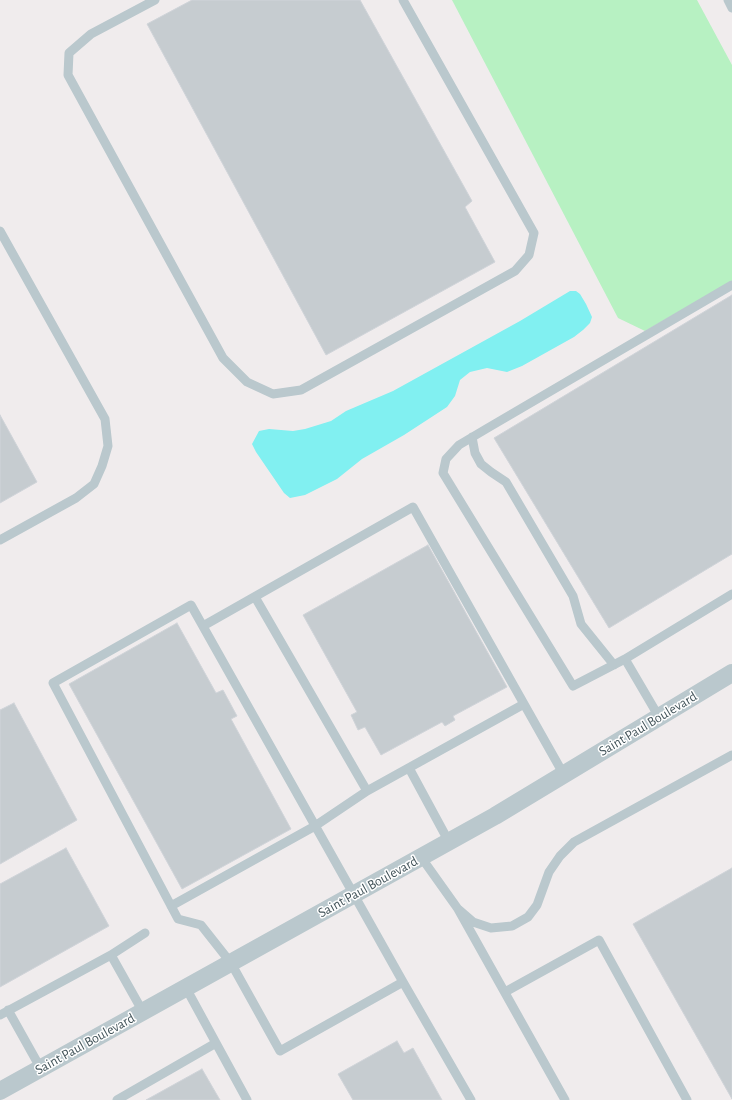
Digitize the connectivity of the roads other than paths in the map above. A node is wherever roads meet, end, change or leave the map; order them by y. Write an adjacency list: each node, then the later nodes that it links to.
1 (155, 0): 2 (lane)
2 (403, 0)
3 (728, 0): 4 (lane)
4 (732, 8)
5 (0, 231): 8 (lane)
6 (732, 285): 7 (lane)
7 (472, 437): 13 (lane); 13 (lane)
8 (0, 540)
9 (732, 594): 12 (lane)
10 (255, 597): 11 (lane); 15 (lane); 20 (lane)
11 (202, 626): 21 (lane); 25 (lane)
12 (626, 659): 13 (lane); 16 (lane)
13 (614, 665)
14 (732, 673): 16 (street, Saint Paul Boulevard)
15 (524, 704): 18 (lane); 19 (lane)
16 (659, 717): 19 (street, Saint Paul Boulevard)
17 (732, 755): 26 (lane)
18 (409, 768): 20 (lane); 22 (lane)
19 (564, 775): 22 (street, Saint Paul Boulevard)
20 (368, 791): 21 (lane)
21 (315, 826): 24 (lane); 25 (lane)
22 (449, 842): 23 (street, Saint Paul Boulevard)
23 (421, 857): 24 (street, Saint Paul Boulevard); 26 (lane)
24 (354, 895): 29 (street, Saint Paul Boulevard); 30 (lane)
25 (171, 906): 29 (lane)
26 (458, 909): 32 (lane)
27 (145, 933): 28 (lane)
28 (111, 955): 33 (lane); 34 (lane)
29 (231, 963): 30 (lane); 31 (street, Saint Paul Boulevard)
30 (403, 982): 40 (lane)
31 (186, 988): 33 (street, Saint Paul Boulevard); 35 (lane)
32 (505, 992): 41 (lane); 42 (lane)
33 (143, 1012): 36 (street, Saint Paul Boulevard)
34 (4, 1013): 36 (lane)
35 (216, 1043): 38 (lane); 39 (lane)
36 (41, 1068): 37 (street, Saint Paul Boulevard)
37 (0, 1091)
38 (117, 1100)
39 (247, 1100)
40 (471, 1100)
41 (565, 1100)
42 (687, 1100)

